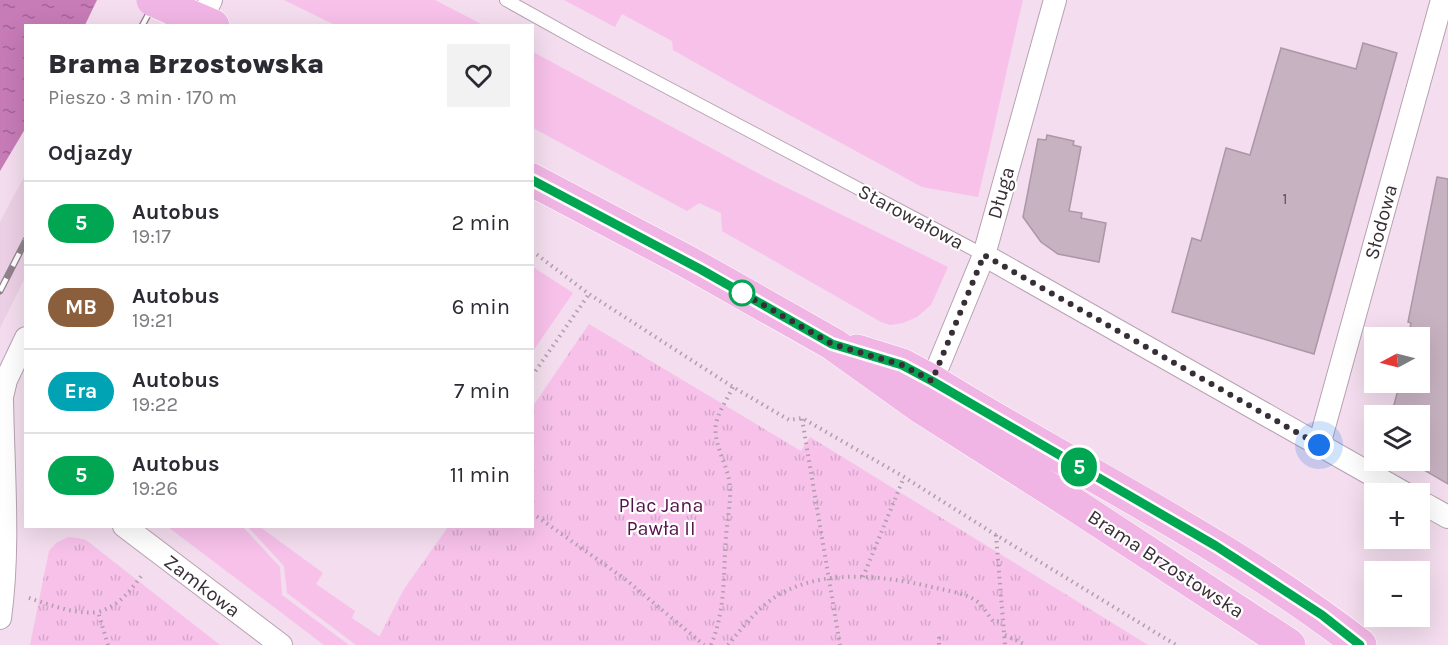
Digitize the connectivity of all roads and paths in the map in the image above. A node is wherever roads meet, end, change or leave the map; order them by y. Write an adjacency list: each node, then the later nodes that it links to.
1 (506, 0): 8 (lane, Starowałowa)
2 (1055, 0): 8 (street, Długa)
3 (1442, 0): 16 (street, Słodowa)
4 (162, 4): 5 (main road)
5 (206, 18)
6 (534, 181): 11 (main road, Brama Brzostowska)
7 (534, 253): 9 (path)
8 (984, 255): 13 (street, Długa); 16 (street, Starowałowa)
9 (589, 294): 12 (path); 14 (path)
10 (24, 342): 19 (street)
11 (832, 344): 13 (main road, Brama Brzostowska); 44 (main road, Brama Brzostowska)
12 (534, 373)
13 (932, 381): 45 (main road, Brama Brzostowska)
14 (734, 387): 15 (path); 37 (path)
15 (802, 418): 17 (path); 27 (path)
16 (1319, 445): 18 (street, Starowałowa)
17 (904, 477): 24 (path); 26 (path)
18 (1386, 483)
19 (15, 485): 30 (street)
20 (1430, 507): 22 (street)
21 (534, 514): 36 (path)
22 (1448, 517)
23 (127, 528): 35 (street, Zamkowa)
24 (996, 535): 31 (path); 43 (path)
25 (142, 575): 29 (path)
26 (863, 577): 27 (path); 31 (path)
27 (829, 579): 38 (path); 39 (path)
28 (29, 598): 29 (path)
29 (98, 612): 34 (path)
30 (0, 618)
31 (1003, 622): 32 (path)
32 (1004, 635): 41 (path); 42 (path)
33 (939, 637): 40 (path)
34 (108, 645)
35 (281, 645)
36 (704, 645)
37 (711, 645)
38 (728, 645)
39 (840, 645)
40 (939, 645)
41 (1005, 645)
42 (1026, 645)
43 (1176, 645)
44 (1289, 645)
45 (1360, 645)

